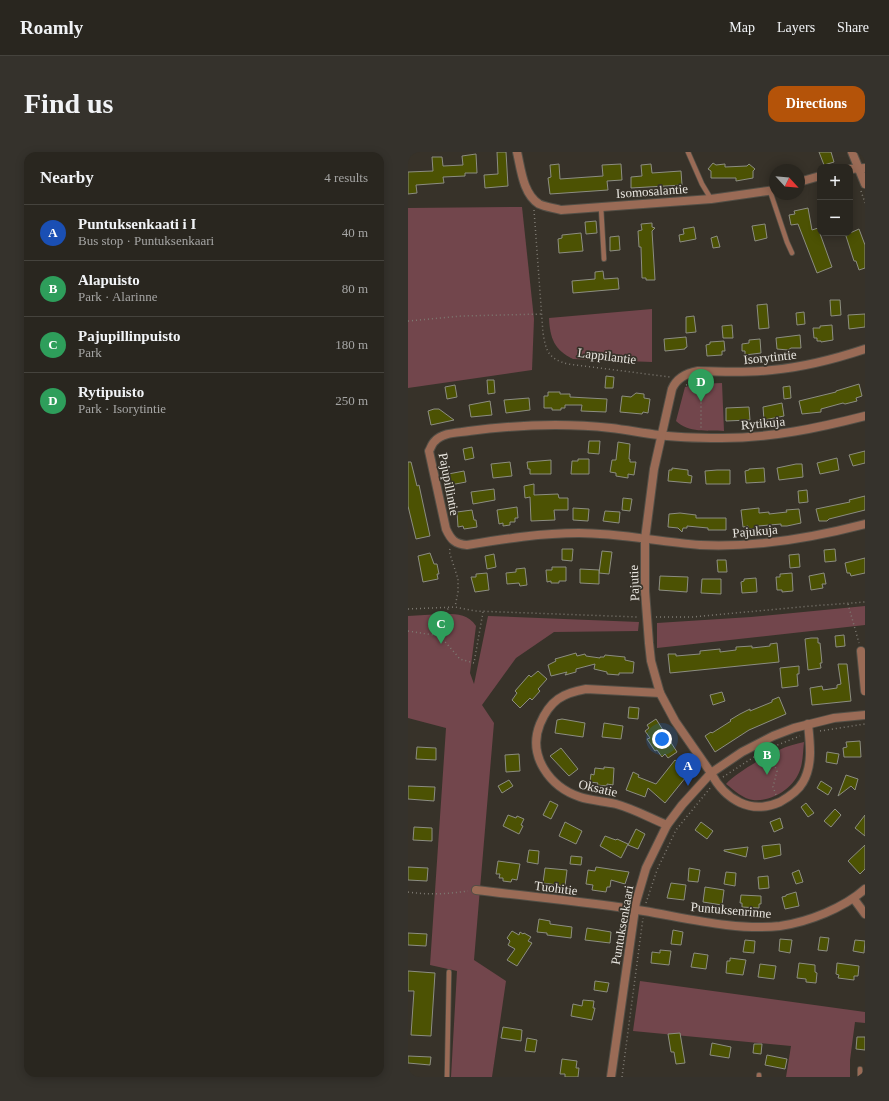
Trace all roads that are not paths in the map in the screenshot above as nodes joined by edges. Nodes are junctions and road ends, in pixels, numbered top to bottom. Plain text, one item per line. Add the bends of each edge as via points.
1 (517, 152) edge
2 (688, 152) edge
3 (852, 152) edge
4 (862, 168) edge
5 (817, 177) edge
6 (805, 180) edge
7 (865, 184) edge
8 (769, 190) edge
9 (711, 199) junction
10 (775, 200) edge
11 (600, 207) junction
12 (792, 253) dead end
13 (604, 259) dead end
14 (865, 349) edge
15 (678, 380) joint
16 (865, 416) edge
17 (661, 436) junction
18 (865, 524) edge
19 (645, 539) junction
20 (861, 651) road end
21 (865, 691) edge
22 (660, 693) junction
23 (865, 715) edge
24 (808, 729) junction
25 (711, 774) junction
26 (667, 825) junction
27 (865, 889) edge
28 (476, 890) road end
29 (854, 899) junction
30 (634, 910) junction
31 (865, 914) edge
32 (449, 972) dead end
33 (860, 1070) dead end
34 (447, 1077) edge
35 (611, 1077) edge
36 (860, 1077) edge

1 - 11 street, Isomosalantie via 526,187 540,205 561,210
2 - 9 lane
3 - 4 street
4 - 7 street
5 - 6 street
8 - 9 street, Isomosalantie
9 - 11 street, Isomosalantie
10 - 12 lane
11 - 13 lane
14 - 15 street, Isorytintie via 786,369 756,372 698,371 682,376
15 - 17 street, Pajutie via 672,389
16 - 17 street, Rytikuja via 771,436
17 - 19 street, Pajutie
17 - 19 street, Pajupillintie via 611,428 556,426 482,430 442,436 435,440 429,451 446,529 455,543 467,545 553,533 596,533
18 - 19 street, Pajukuja via 805,538 753,545 701,545
19 - 22 street, Pajutie via 645,591 651,661
20 - 21 street
22 - 25 street, Pajutie via 675,721
22 - 26 street, Oksatie via 586,689 560,697 545,713 536,745 542,768 560,787 582,798 631,809
23 - 24 street, Puntuksenkaari via 834,718
24 - 25 street, Puntuksenkaari via 794,728 773,736 742,752
24 - 25 street, Pajutie via 809,763 804,781 798,789 779,802 767,807 756,807 732,799
25 - 26 street, Puntuksenkaari
26 - 30 street, Puntuksenkaari via 646,868
27 - 29 street, Puntuksenrinne
28 - 30 street, Tuohitie
29 - 30 street, Puntuksenrinne via 817,916 779,926 737,926
29 - 31 street
30 - 35 street, Puntuksenkaari
32 - 34 lane
33 - 36 lane

